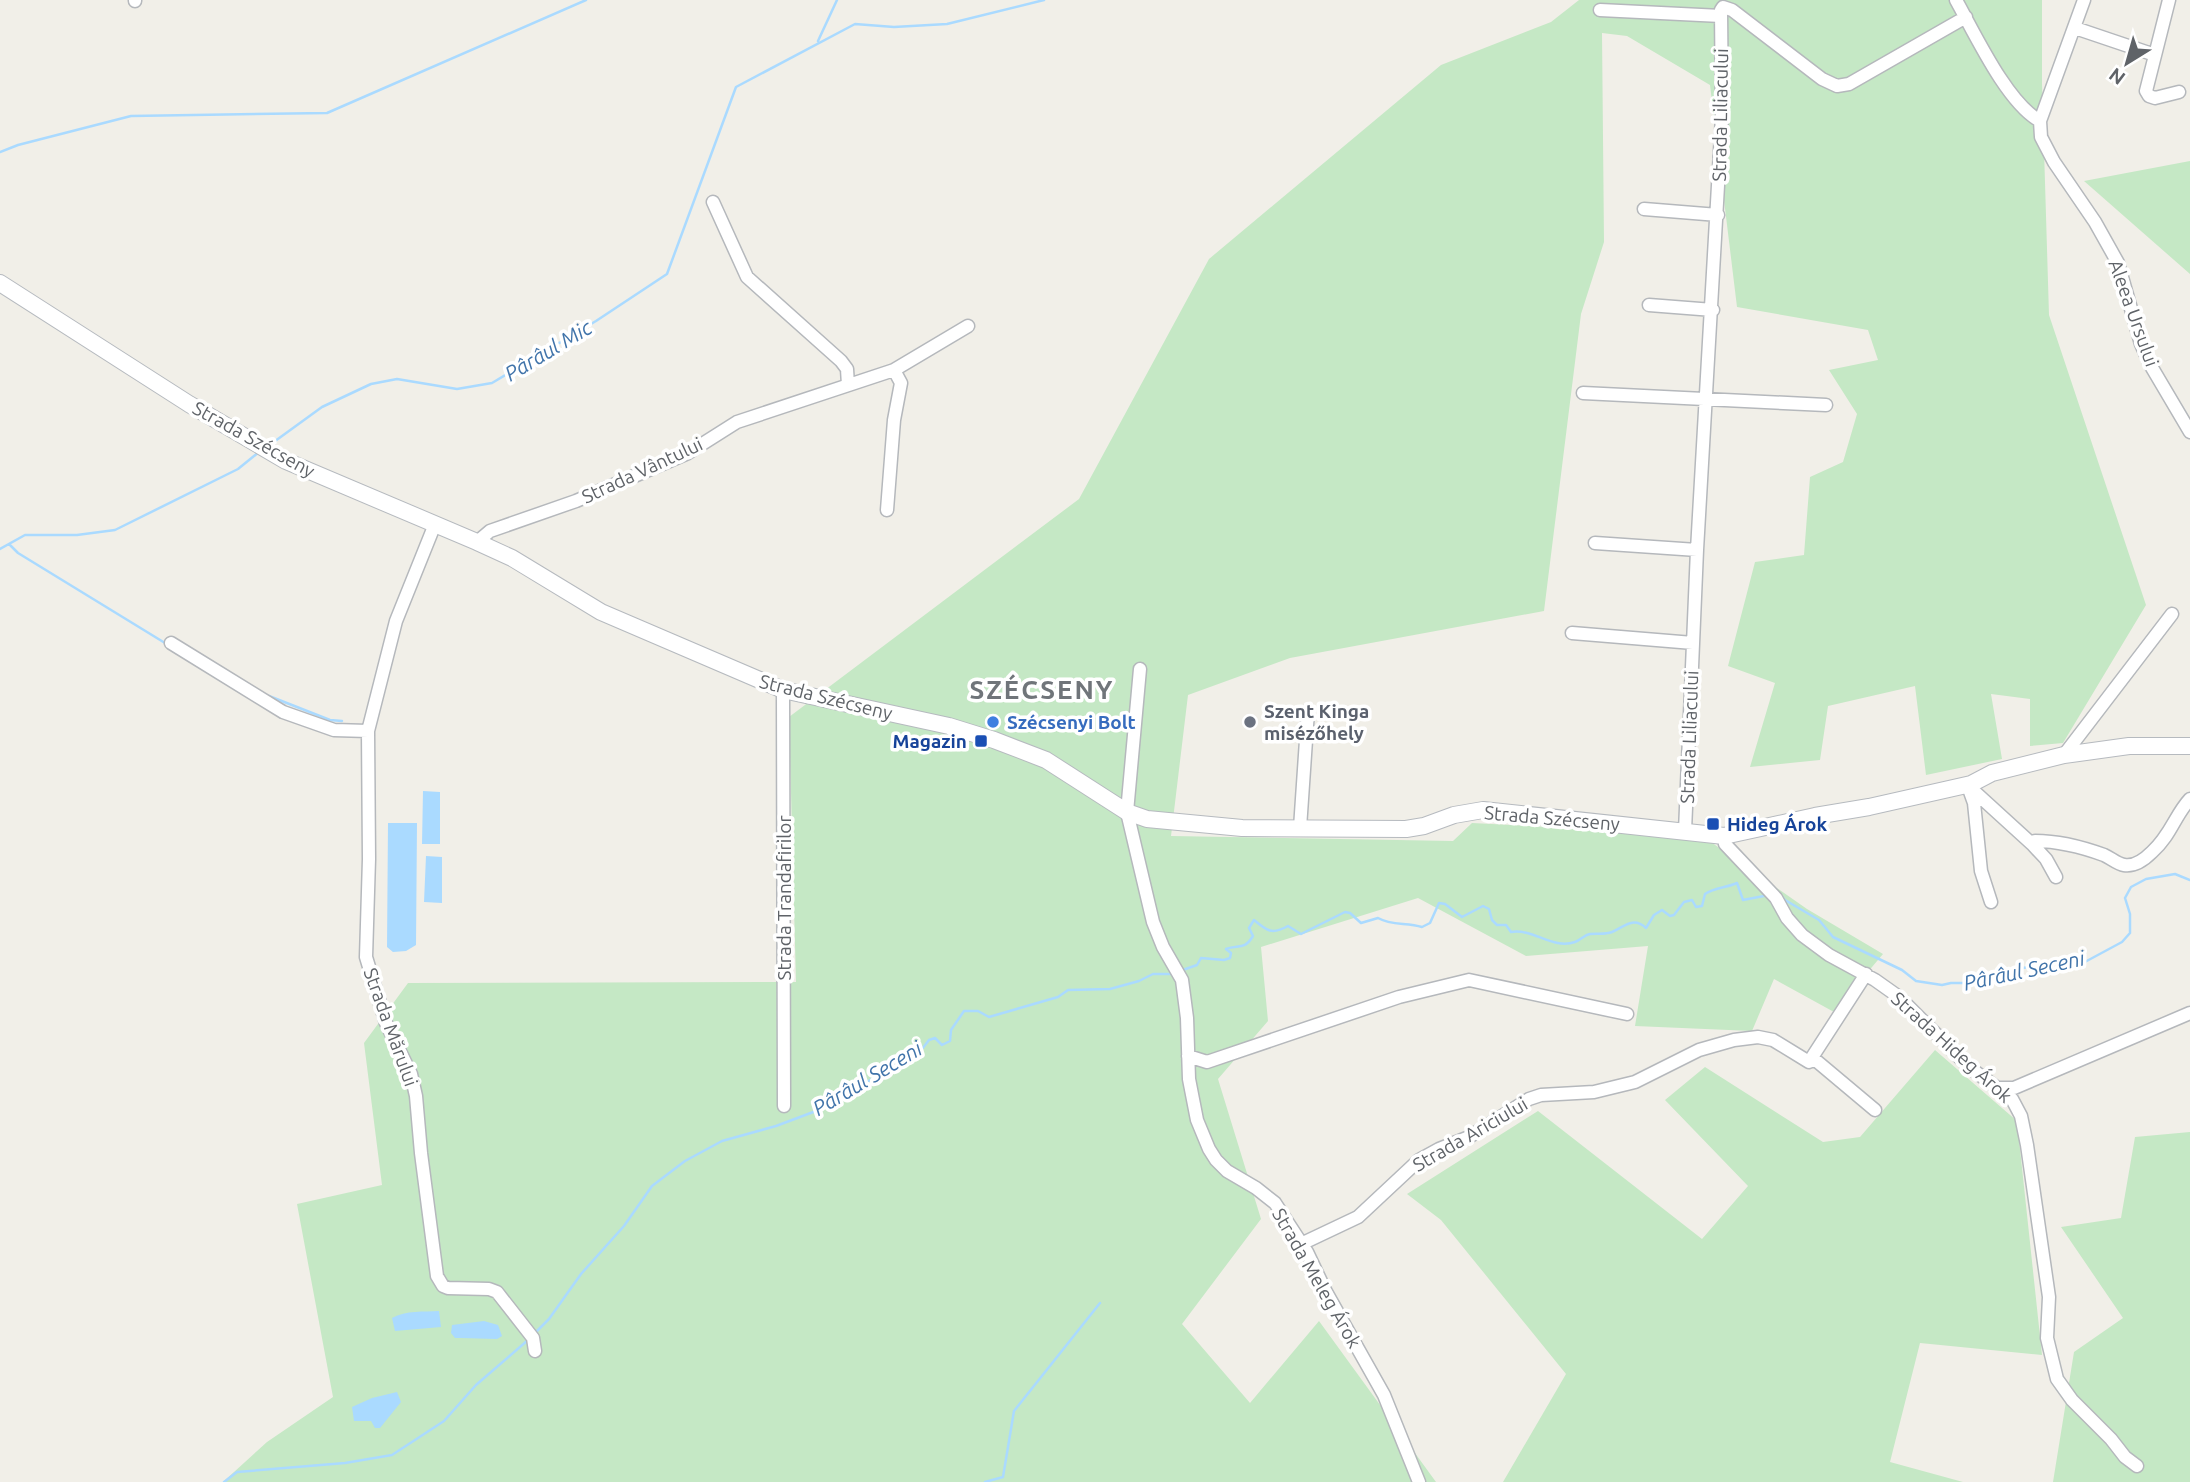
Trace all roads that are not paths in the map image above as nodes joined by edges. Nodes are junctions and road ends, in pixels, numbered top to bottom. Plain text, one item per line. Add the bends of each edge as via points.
1 (1956, 0) edge
2 (2084, 0) edge
3 (2169, 0) edge
4 (1600, 10) dead end
5 (1721, 16) junction
6 (1966, 17) junction
7 (2075, 29) junction
8 (2155, 55) junction
9 (2179, 92) dead end
10 (2040, 121) junction
11 (713, 202) dead end
12 (1644, 209) dead end
13 (1718, 215) junction
14 (0, 283) edge
15 (1649, 305) dead end
16 (1713, 310) junction
17 (968, 326) dead end
18 (894, 370) junction
19 (848, 386) junction
20 (1584, 393) dead end
21 (1707, 400) junction
22 (1826, 405) dead end
23 (2190, 432) edge
24 (887, 510) dead end
25 (435, 524) junction
26 (477, 542) junction
27 (1595, 543) dead end
28 (1698, 550) junction
29 (2172, 614) dead end
30 (1572, 633) dead end
31 (172, 643) dead end
32 (1693, 643) junction
33 (1140, 669) dead end
34 (783, 690) junction
35 (1307, 711) dead end
36 (368, 731) junction
37 (2190, 746) edge
38 (2064, 755) junction
39 (1970, 787) junction
40 (2190, 799) edge
41 (1127, 812) junction
42 (1300, 828) junction
43 (1685, 831) junction
44 (1724, 836) junction
45 (2032, 844) junction
46 (2056, 877) dead end
47 (1991, 902) dead end
48 (1866, 974) junction
49 (1627, 1014) dead end
50 (2187, 1017) edge
51 (1188, 1056) junction
52 (1813, 1058) junction
53 (1999, 1088) junction
54 (784, 1106) dead end
55 (1875, 1110) dead end
56 (1301, 1244) junction
57 (533, 1341) dead end
58 (2137, 1466) dead end
59 (1419, 1482) edge

1 - 6 street
2 - 7 street
3 - 8 street
4 - 5 street
5 - 6 street via 1723,7 1732,10 1837,86 1849,84
5 - 13 street, Strada Liliacului via 1723,116
6 - 10 street via 2012,94
7 - 8 street
7 - 10 street
8 - 9 street via 2147,94
10 - 23 street, Aleea Ursului via 2041,137 2054,162 2118,263 2141,344
11 - 19 street via 747,277 841,361
12 - 13 street
13 - 16 street, Strada Liliacului
14 - 25 street, Strada Szécseny via 286,461
15 - 16 street
16 - 21 street, Strada Liliacului
17 - 18 street, Strada Vântului
18 - 19 street, Strada Vântului
18 - 24 street via 901,383
19 - 26 street, Strada Vântului via 737,422 688,453 576,501 490,531
20 - 21 street
21 - 22 street
21 - 28 street, Strada Liliacului
25 - 26 street, Strada Szécseny
25 - 36 street, Strada Mărului via 396,621
26 - 34 street, Strada Szécseny via 601,612
27 - 28 street
28 - 32 street, Strada Liliacului
29 - 38 street
30 - 32 street, Strada Liliacului
31 - 36 street via 284,712 334,730
32 - 43 street, Strada Liliacului
33 - 41 street, Strada Meleg Árok
34 - 41 street, Strada Szécseny via 994,740 1046,760
34 - 54 street, Strada Trandafirilor
35 - 42 street
36 - 57 street, Strada Mărului via 366,957 386,1023 411,1074 416,1096 437,1276 448,1288 497,1292
37 - 38 street, Strada Szécseny via 2129,746
38 - 39 street, Strada Szécseny via 1992,773
39 - 44 street, Strada Szécseny
39 - 45 street
39 - 47 street via 1981,871
40 - 45 street via 2172,830 2136,864 2122,865 2066,844
41 - 42 street, Strada Szécseny via 1159,822
41 - 51 street, Strada Meleg Árok via 1153,922 1178,972 1185,1000
42 - 43 street, Strada Szécseny via 1406,829 1483,810
43 - 44 street, Strada Szécseny
44 - 48 street, Strada Hideg Árok via 1724,844 1771,893 1802,935
45 - 46 street
48 - 52 street
48 - 53 street, Strada Hideg Árok via 1899,997 1969,1067
49 - 51 street via 1469,980 1399,997 1207,1062
50 - 53 street via 2023,1085
51 - 56 street, Strada Meleg Árok via 1197,1121 1209,1149 1227,1171 1275,1203
52 - 55 street, Strada Ariciului
52 - 56 street, Strada Ariciului via 1809,1062 1773,1040 1734,1040 1699,1050 1635,1082 1529,1099 1469,1137 1419,1160 1358,1217
53 - 58 street, Strada Hideg Árok via 2021,1116 2027,1145 2049,1297 2047,1338 2057,1379
56 - 59 street, Strada Meleg Árok via 1384,1395

